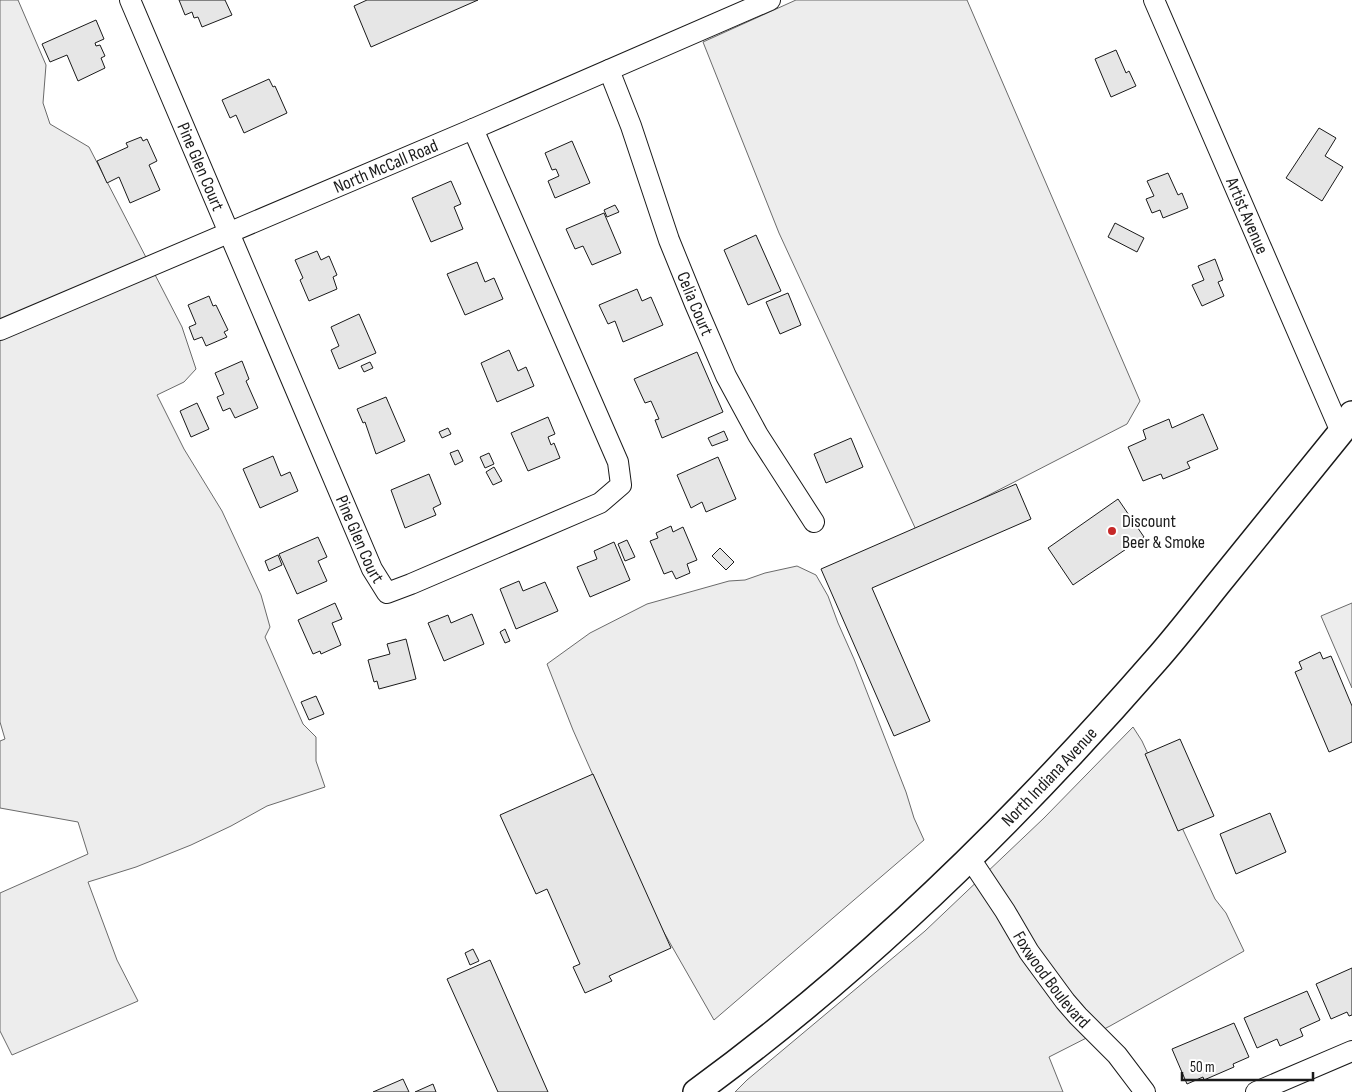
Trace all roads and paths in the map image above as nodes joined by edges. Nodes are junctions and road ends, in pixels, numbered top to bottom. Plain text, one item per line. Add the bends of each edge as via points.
1 (130, 0) edge
2 (770, 0) edge
3 (1154, 0) edge
4 (609, 70) junction
5 (473, 129) junction
6 (228, 232) junction
7 (0, 330) edge
8 (1347, 423) edge
9 (814, 522) dead end
10 (969, 858) junction
11 (1352, 1051) edge
12 (696, 1092) edge
13 (1145, 1092) edge
14 (1256, 1092) edge

1 - 6 street, Pine Glen Court
2 - 4 street, North McCall Road
3 - 8 street, Artist Avenue
4 - 5 street, North McCall Road
4 - 9 street, Celia Court via 669,240 726,376 758,435
5 - 6 street, North McCall Road
5 - 6 street, Pine Glen Court via 618,462 621,485 600,503 411,584 387,593 372,569
6 - 7 street, North McCall Road
8 - 10 main road, North Indiana Avenue via 1158,658 1064,762
10 - 12 main road, North Indiana Avenue via 898,926 821,992
10 - 13 street, Foxwood Boulevard via 1064,1001 1117,1054
11 - 14 street

